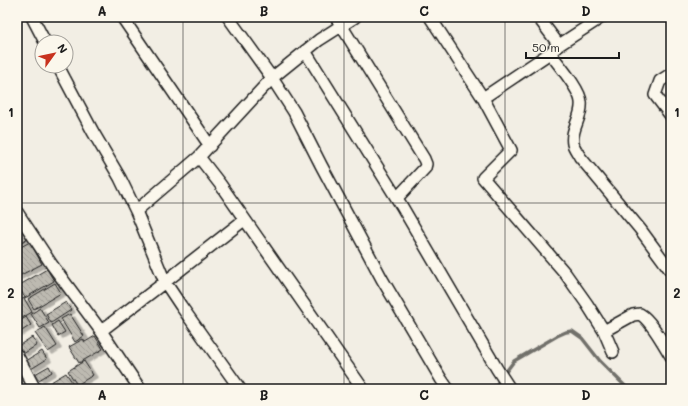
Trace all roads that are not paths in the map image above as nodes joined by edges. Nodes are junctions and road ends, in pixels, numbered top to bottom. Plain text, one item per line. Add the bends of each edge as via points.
1 (32, 17) edge
2 (122, 17) edge
3 (228, 17) edge
4 (355, 17) edge
5 (430, 17) edge
6 (538, 17) edge
7 (602, 17) edge
8 (339, 21) edge
9 (41, 34) edge
10 (559, 45) junction
11 (305, 51) junction
12 (550, 53) junction
13 (62, 74) edge
14 (671, 74) edge
15 (272, 78) junction
16 (483, 98) junction
17 (671, 116) edge
18 (210, 146) junction
19 (200, 157) junction
20 (397, 198) junction
21 (136, 211) junction
22 (17, 212) edge
23 (244, 220) junction
24 (671, 271) edge
25 (165, 282) junction
26 (101, 331) junction
27 (604, 331) junction
28 (613, 352) dead end
29 (17, 356) edge
30 (671, 356) edge
31 (508, 387) edge
32 (35, 389) edge
33 (140, 389) edge
34 (240, 389) edge
35 (363, 389) edge
36 (448, 389) edge

1 - 9 street
2 - 18 street
3 - 15 street
4 - 8 street
5 - 16 street
6 - 10 street
7 - 10 street
8 - 11 street
8 - 20 street via 426,164
10 - 12 street
11 - 15 street
11 - 20 street
12 - 16 street
12 - 24 street via 577,90 581,100 573,145
13 - 21 street
14 - 17 street via 660,80 655,94
15 - 18 street
15 - 36 street via 294,112 382,279
16 - 27 street via 511,150 483,178 565,273
18 - 19 street
19 - 21 street
19 - 23 street
20 - 31 street
21 - 25 street
22 - 26 street
23 - 25 street
23 - 35 street
25 - 26 street
25 - 34 street
26 - 33 street
27 - 28 street
27 - 30 street via 633,315 640,314 645,316
29 - 32 street

